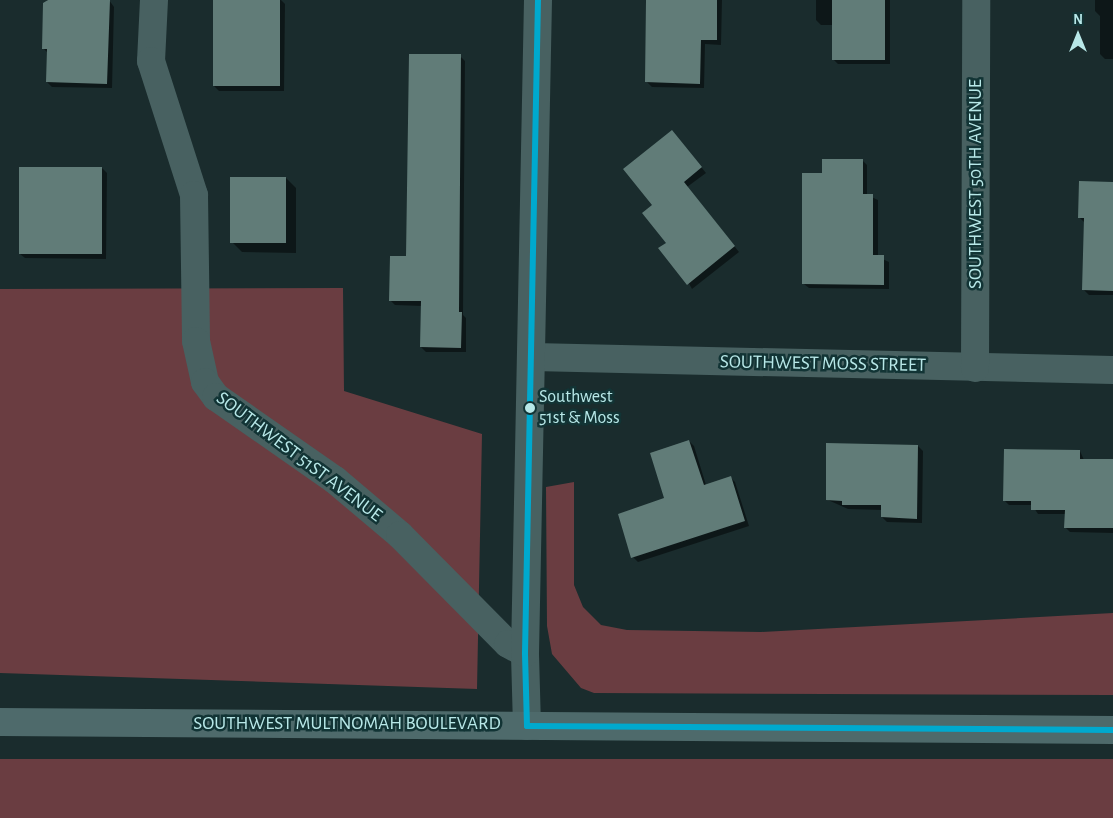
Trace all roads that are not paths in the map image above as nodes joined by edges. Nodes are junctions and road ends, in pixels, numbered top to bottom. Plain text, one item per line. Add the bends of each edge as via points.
1 (154, 0) edge
2 (538, 0) edge
3 (976, 0) edge
4 (533, 357) junction
5 (975, 368) junction
6 (1113, 370) edge
7 (525, 653) junction
8 (0, 722) edge
9 (527, 726) junction
10 (1113, 730) edge

1 - 7 street, SOUTHWEST 51ST AVENUE via 151,61 194,195 196,341 205,382 216,397 350,492 400,535 508,644
2 - 4 street
3 - 5 street, SOUTHWEST 50TH AVENUE
4 - 5 street, SOUTHWEST MOSS STREET
4 - 7 street
5 - 6 street, SOUTHWEST MOSS STREET
7 - 9 street
8 - 9 main road, SOUTHWEST MULTNOMAH BOULEVARD
9 - 10 main road, SOUTHWEST MULTNOMAH BOULEVARD

